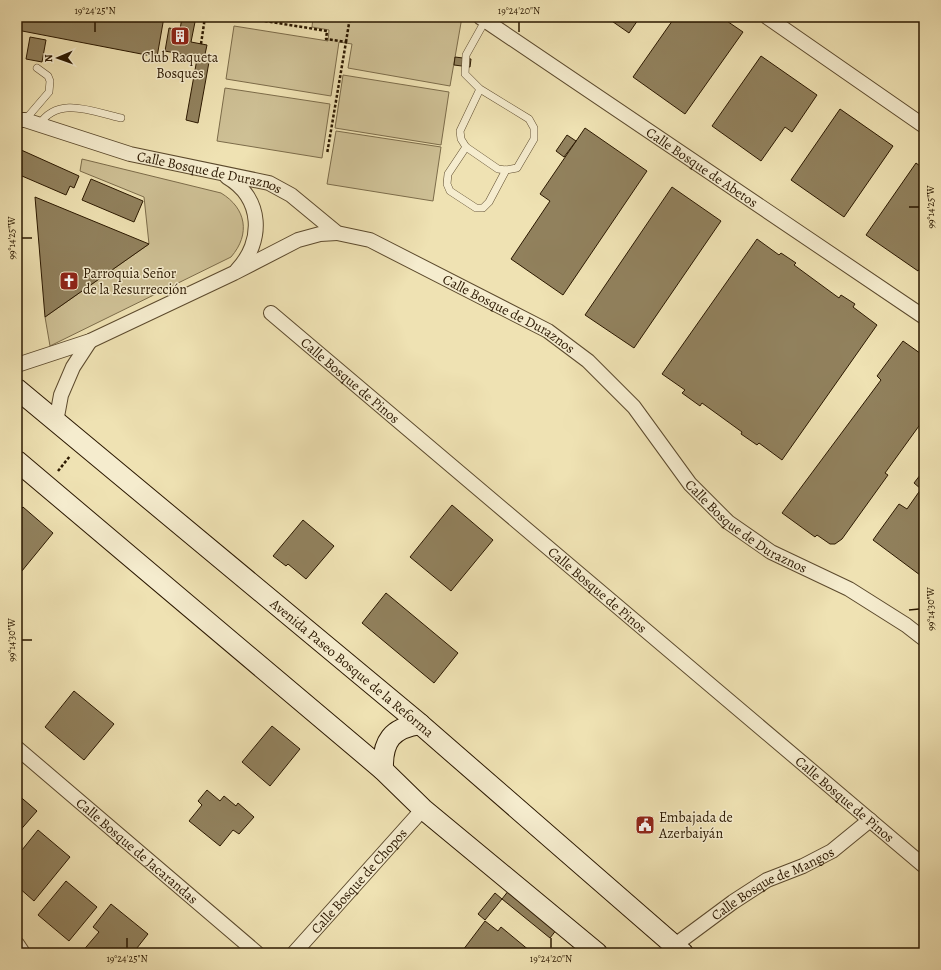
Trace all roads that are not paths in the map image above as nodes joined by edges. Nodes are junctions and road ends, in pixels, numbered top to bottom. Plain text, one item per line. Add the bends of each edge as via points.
1 (767, 17) edge
2 (482, 19) edge
3 (37, 68) dead end
4 (480, 90) junction
5 (121, 118) dead end
6 (21, 120) edge
7 (39, 125) junction
8 (924, 126) edge
9 (466, 146) junction
10 (506, 170) junction
11 (219, 174) junction
12 (337, 233) junction
13 (234, 273) junction
14 (271, 313) dead end
15 (924, 317) edge
16 (90, 341) junction
17 (17, 365) edge
18 (17, 389) edge
19 (56, 422) junction
20 (17, 461) edge
21 (924, 639) edge
22 (420, 724) junction
23 (17, 748) edge
24 (383, 770) junction
25 (423, 809) junction
26 (870, 820) junction
27 (924, 866) edge
28 (17, 944) edge
29 (679, 949) edge
30 (24, 953) edge
31 (257, 953) edge
32 (294, 953) edge
33 (596, 953) edge

1 - 8 street
2 - 4 lane via 466,55 464,66 465,74
2 - 15 street, Calle Bosque de Abetos
3 - 6 lane via 42,69 48,76 49,92
4 - 9 lane via 460,131 461,139
4 - 10 lane via 529,119 534,128 534,139 517,168
5 - 7 lane via 67,107 54,110
6 - 7 street, Calle Bosque de Duraznos
7 - 11 street, Calle Bosque de Duraznos via 130,154
9 - 10 lane via 498,169
9 - 10 lane via 448,174 447,184 450,191 476,208 483,208 489,202
11 - 12 street, Calle Bosque de Duraznos via 280,187
11 - 13 street via 234,181 244,192 252,204 256,218 253,246 247,259
12 - 13 street via 320,234 298,240
12 - 21 street, Calle Bosque de Duraznos via 370,240 548,331 588,361 634,407 690,484 728,522 771,552 849,589
13 - 16 street
14 - 26 street, Calle Bosque de Pinos
16 - 17 street
16 - 19 street via 73,367 61,395
18 - 19 main road, Avenida Paseo Bosque de la Reforma
19 - 22 main road, Avenida Paseo Bosque de la Reforma
20 - 24 main road
22 - 24 main road via 406,726 393,734 385,746
22 - 29 main road, Avenida Paseo Bosque de la Reforma
23 - 31 street, Calle Bosque de Jacarandas
24 - 25 main road
25 - 32 street, Calle Bosque de Chopos
25 - 33 main road
26 - 27 street, Calle Bosque de Pinos
26 - 29 street, Calle Bosque de Mangos via 832,851 767,880 733,902
28 - 30 street

